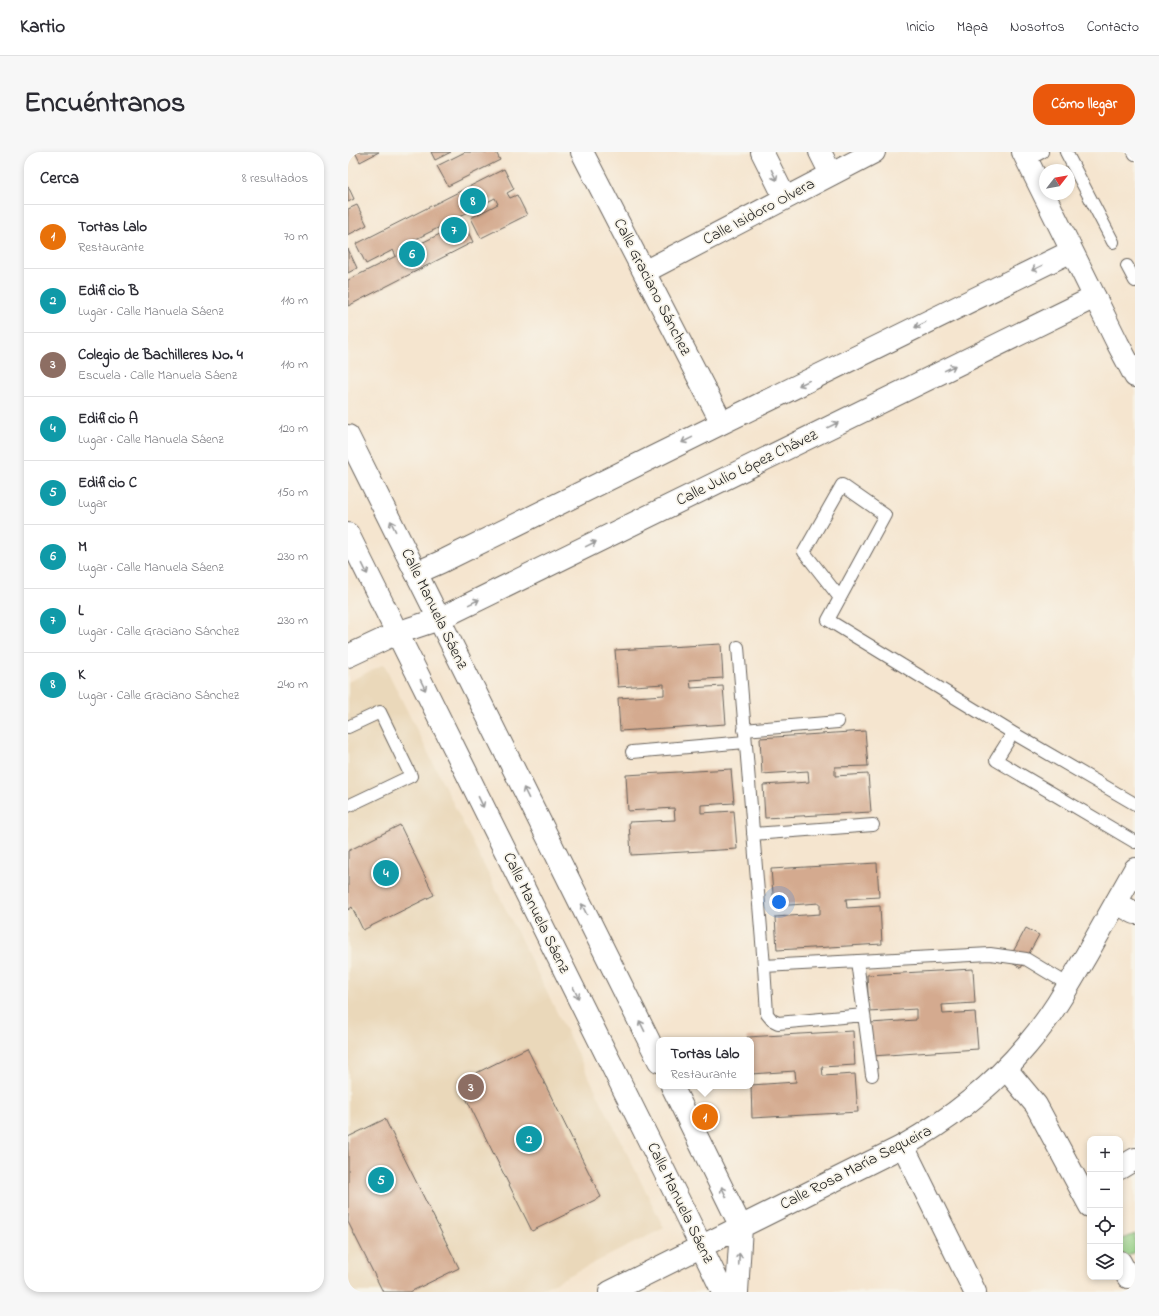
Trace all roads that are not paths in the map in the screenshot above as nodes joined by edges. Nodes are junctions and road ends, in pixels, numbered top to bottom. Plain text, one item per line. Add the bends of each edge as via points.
1 (582, 152) edge
2 (762, 152) edge
3 (820, 152) edge
4 (874, 152) edge
5 (1066, 152) edge
6 (1031, 155) edge
7 (831, 174) junction
8 (785, 198) junction
9 (1113, 242) dead end
10 (1072, 251) junction
11 (1127, 266) dead end
12 (644, 272) junction
13 (1135, 281) edge
14 (1095, 297) junction
15 (1135, 376) edge
16 (722, 423) junction
17 (348, 436) edge
18 (348, 534) edge
19 (416, 573) junction
20 (840, 598) junction
21 (439, 619) junction
22 (397, 633) junction
23 (738, 647) dead end
24 (348, 656) edge
25 (838, 722) dead end
26 (348, 727) edge
27 (1014, 733) junction
28 (745, 736) junction
29 (632, 752) dead end
30 (1135, 804) edge
31 (348, 806) edge
32 (873, 825) dead end
33 (753, 834) junction
34 (1135, 842) edge
35 (1135, 869) edge
36 (1116, 903) junction
37 (1135, 913) edge
38 (857, 961) junction
39 (764, 966) junction
40 (1069, 985) junction
41 (864, 1015) junction
42 (656, 1055) edge
43 (1006, 1069) junction
44 (872, 1075) dead end
45 (673, 1089) edge
46 (903, 1146) junction
47 (1135, 1159) edge
48 (1123, 1166) edge
49 (1087, 1194) edge
50 (741, 1227) junction
51 (702, 1246) junction
52 (1123, 1267) edge
53 (1135, 1275) edge
54 (610, 1292) edge
55 (723, 1292) edge
56 (737, 1292) edge
57 (975, 1292) edge

1 - 12 street, Calle Graciano Sánchez
2 -> 8 street
3 - 7 street
4 - 7 street, Calle Isidoro Olvera
5 - 9 lane
6 - 10 street
7 - 8 street, Calle Isidoro Olvera
8 - 12 street, Calle Isidoro Olvera
10 - 14 street
10 -> 16 street
11 - 13 lane
12 - 16 street, Calle Graciano Sánchez
14 - 15 street
21 -> 14 street, Calle Julio López Chávez
16 -> 19 street
19 -> 17 street, Calle Manuela Sáenz
18 -> 22 street, Calle Manuela Sáenz
19 - 21 street, Calle Manuela Sáenz
20 - 20 lane via 804,552 842,485 885,515
20 - 27 lane via 828,620
21 - 22 street, Calle Julio López Chávez
42 -> 21 street, Calle Manuela Sáenz
22 - 24 street, Calle Julio López Chávez
22 -> 51 street, Calle Manuela Sáenz
23 - 28 lane
25 - 28 lane
26 - 31 lane via 380,712 411,776
27 - 30 lane
27 - 34 lane via 996,760
28 - 29 lane
28 - 33 lane
32 - 33 lane
33 - 39 lane
35 - 36 street, Calle Rosa María Sequeira
36 - 37 street
36 - 40 street, Calle Rosa María Sequeira
38 - 39 lane
38 - 40 lane via 990,954 1026,959
38 - 41 lane
39 - 41 lane via 767,1014 778,1023
40 - 43 street, Calle Rosa María Sequeira via 1028,1045
41 - 44 lane
43 - 46 street, Calle Rosa María Sequeira via 958,1112
43 - 49 street via 1036,1105
50 -> 45 street, Calle Manuela Sáenz
46 - 50 street, Calle Rosa María Sequeira
46 - 57 street
47 - 48 street
50 - 51 street, Calle Rosa María Sequeira
56 -> 50 street, Calle Manuela Sáenz
51 - 54 street, Calle Rosa María Sequeira
51 - 55 street, Calle Manuela Sáenz
52 - 53 street via 1128,1276

